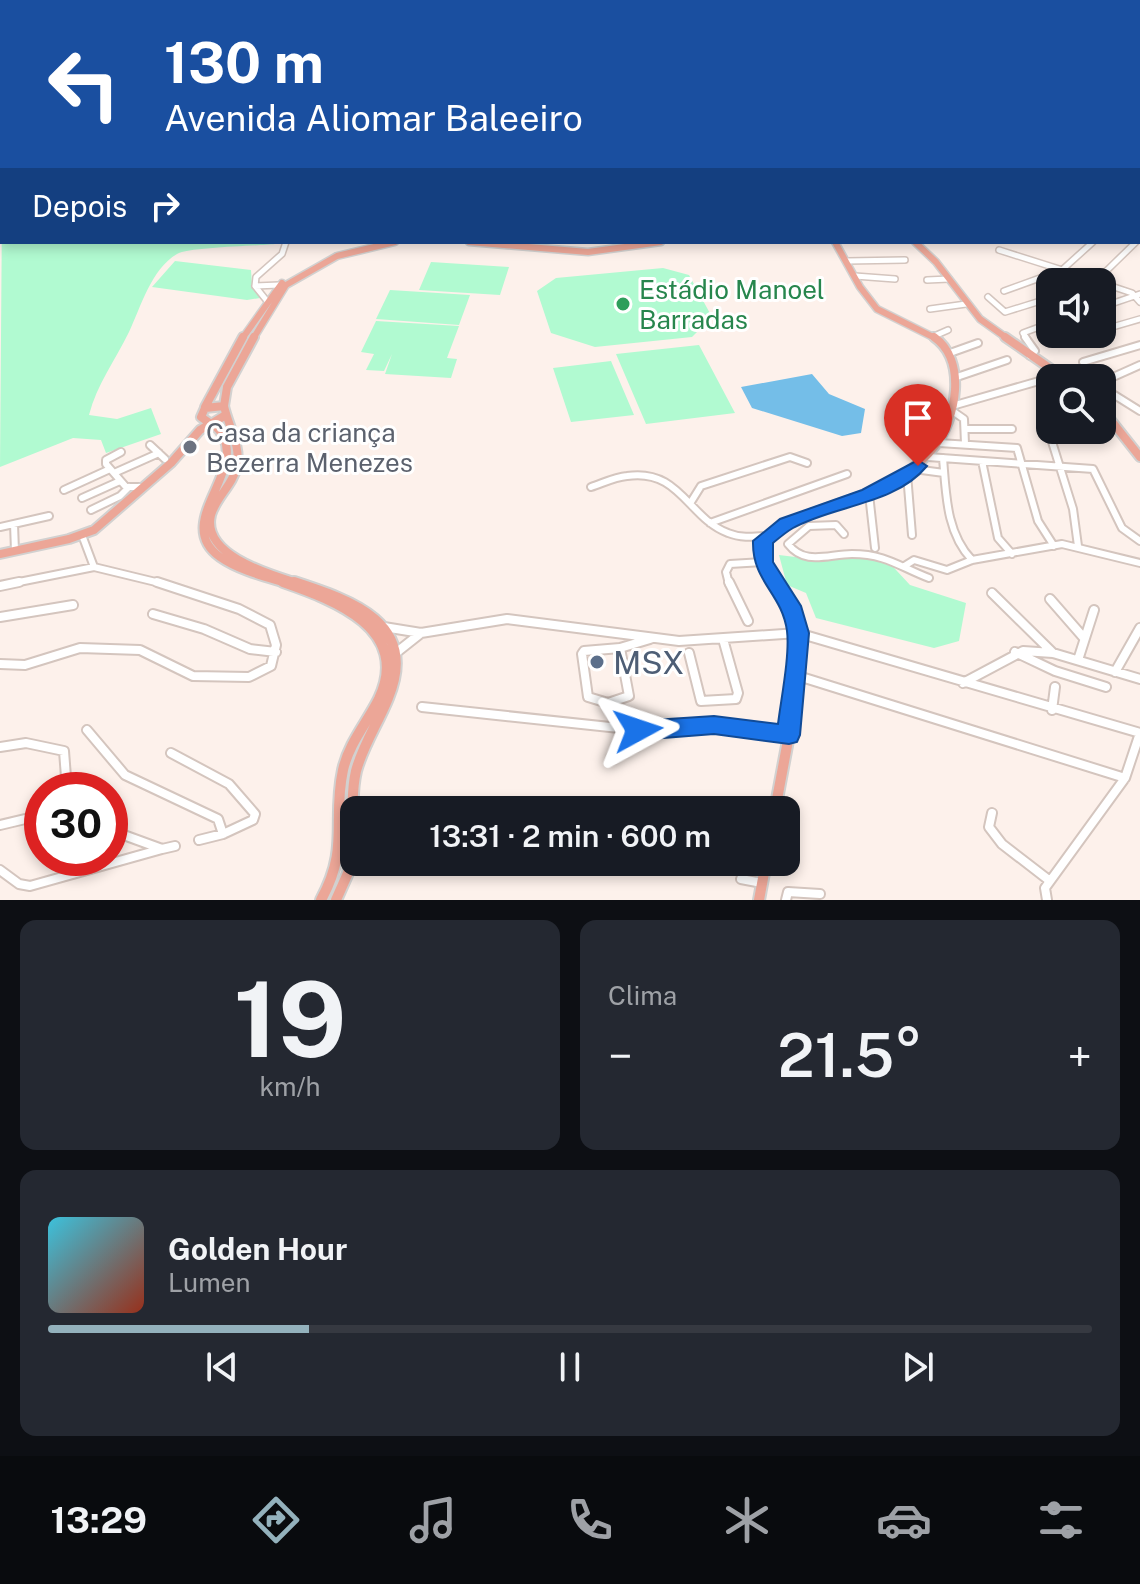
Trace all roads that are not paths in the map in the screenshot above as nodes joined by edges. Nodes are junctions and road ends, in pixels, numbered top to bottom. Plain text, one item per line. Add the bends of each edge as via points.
1 (286, 244) edge
2 (368, 244) edge
3 (387, 244) edge
4 (493, 244) edge
5 (516, 244) edge
6 (621, 244) edge
7 (646, 244) edge
8 (836, 244) edge
9 (917, 244) edge
10 (1091, 244) edge
11 (1134, 244) edge
12 (999, 250) dead end
13 (905, 260) dead end
14 (847, 261) junction
15 (1056, 268) edge
16 (1064, 268) edge
17 (1111, 268) edge
18 (855, 276) junction
19 (895, 279) dead end
20 (949, 279) junction
21 (1036, 279) edge
22 (927, 280) dead end
23 (1140, 284) edge
24 (279, 285) junction
25 (255, 286) junction
26 (1116, 288) edge
27 (1004, 291) dead end
28 (1136, 294) edge
29 (988, 297) dead end
30 (267, 301) junction
31 (1116, 302) edge
32 (1140, 302) edge
33 (1036, 303) edge
34 (966, 304) junction
35 (930, 309) dead end
36 (1140, 319) edge
37 (1116, 326) edge
38 (1036, 328) edge
39 (948, 330) dead end
40 (932, 337) junction
41 (978, 343) dead end
42 (1140, 345) edge
43 (950, 353) junction
44 (1030, 356) junction
45 (1007, 360) dead end
46 (1083, 362) dead end
47 (1042, 364) edge
48 (1140, 365) edge
49 (1116, 376) edge
50 (954, 378) junction
51 (1036, 384) edge
52 (1116, 396) edge
53 (205, 408) junction
54 (952, 408) junction
55 (224, 411) junction
56 (1140, 411) edge
57 (201, 417) junction
58 (211, 424) junction
59 (1116, 427) edge
60 (968, 429) junction
61 (1012, 429) dead end
62 (190, 442) junction
63 (939, 443) junction
64 (965, 444) junction
65 (1052, 444) edge
66 (150, 445) dead end
67 (121, 452) dead end
68 (928, 457) junction
69 (1140, 457) edge
70 (943, 458) junction
71 (982, 461) junction
72 (807, 463) dead end
73 (1022, 464) junction
74 (1059, 466) junction
75 (112, 471) junction
76 (910, 472) junction
77 (944, 473) junction
78 (847, 474) dead end
79 (120, 481) junction
80 (129, 487) junction
81 (144, 487) junction
82 (591, 487) dead end
83 (64, 490) dead end
84 (869, 494) junction
85 (82, 498) dead end
86 (691, 502) junction
87 (91, 510) dead end
88 (49, 516) dead end
89 (710, 523) junction
90 (14, 524) junction
91 (0, 527) edge
92 (844, 534) dead end
93 (82, 535) junction
94 (912, 535) dead end
95 (765, 536) junction
96 (1140, 541) edge
97 (1054, 546) junction
98 (1078, 546) junction
99 (875, 548) dead end
100 (15, 551) junction
101 (0, 554) edge
102 (1012, 554) junction
103 (972, 560) junction
104 (763, 562) junction
105 (1140, 563) edge
106 (906, 565) junction
107 (94, 567) junction
108 (929, 578) dead end
109 (0, 586) edge
110 (992, 593) dead end
111 (1050, 599) dead end
112 (73, 605) dead end
113 (1094, 610) dead end
114 (153, 614) dead end
115 (0, 617) edge
116 (748, 621) dead end
117 (384, 627) junction
118 (1140, 628) edge
119 (421, 633) junction
120 (798, 633) junction
121 (652, 638) junction
122 (1084, 638) junction
123 (723, 639) junction
124 (620, 648) junction
125 (276, 652) junction
126 (397, 652) junction
127 (1015, 652) junction
128 (689, 653) dead end
129 (1053, 653) junction
130 (1078, 660) junction
131 (0, 664) edge
132 (1115, 672) junction
133 (795, 675) junction
134 (1140, 679) edge
135 (963, 683) junction
136 (1055, 687) dead end
137 (1106, 687) dead end
138 (422, 707) dead end
139 (1052, 710) junction
140 (87, 730) dead end
141 (1140, 733) edge
142 (789, 735) junction
143 (0, 747) edge
144 (171, 753) dead end
145 (66, 772) edge
146 (1125, 778) junction
147 (355, 796) edge
148 (778, 796) edge
149 (992, 813) dead end
150 (24, 819) edge
151 (0, 825) edge
152 (223, 834) junction
153 (128, 837) edge
154 (199, 840) dead end
155 (175, 846) dead end
156 (162, 849) junction
157 (0, 870) edge
158 (347, 876) edge
159 (763, 876) edge
160 (741, 879) dead end
161 (1050, 881) junction
162 (762, 883) junction
163 (820, 894) dead end
164 (321, 900) edge
165 (336, 900) edge
166 (759, 900) edge
167 (786, 900) edge
168 (1047, 900) edge

1 - 25 street via 256,277
2 - 24 main road via 321,258
3 - 55 main road via 337,256 286,285 240,360 227,387
4 - 7 main road via 588,252
5 - 6 main road via 572,249
8 - 14 main road
9 - 20 main road
10 - 16 street
11 - 17 street
12 - 15 street
13 - 14 street
14 - 18 main road
18 - 19 street
18 - 40 main road via 879,310
20 - 22 street
20 - 34 main road
21 - 27 street
23 - 28 street
24 - 25 street
24 - 30 main road
25 - 30 street
26 - 28 street
28 - 31 street
28 - 32 street
29 - 33 street via 1009,312
30 - 53 main road
34 - 35 street
34 - 44 main road
36 - 37 street
38 - 44 street via 1023,333 1035,351
39 - 40 street
40 - 43 main road
41 - 43 street
42 - 46 street
43 - 50 main road
44 - 47 main road
45 - 50 street
48 - 49 street
50 - 54 main road
51 - 54 street
52 - 56 street
53 - 55 main road
53 - 57 main road
54 - 60 street
54 - 63 main road
55 - 58 main road
55 - 117 main road via 237,464 209,518 218,545 246,562 351,603
57 - 58 main road
57 - 62 main road
58 - 62 main road
58 - 164 main road via 224,435 229,462 204,512 203,532 212,549 233,564 351,610 376,631 387,655 382,692 344,767 339,854
59 - 69 main road
60 - 61 street
60 - 64 street
62 - 81 main road
63 - 64 street
63 - 68 main road
64 - 73 street via 1018,449
65 - 74 street
66 - 75 street via 162,456
67 - 75 street via 106,460
68 - 70 street
68 - 76 main road
70 - 71 street
70 - 77 street
71 - 73 street
71 - 102 street via 998,538
72 - 86 street via 790,457 701,486
73 - 74 street
73 - 97 street via 1038,521
74 - 96 street via 1093,469 1126,534
74 - 98 street
75 - 79 street
75 - 83 street
76 - 77 street
76 - 84 main road
76 - 94 street
77 - 103 street via 954,529
78 - 89 street
79 - 80 street
79 - 85 street
80 - 81 street
80 - 87 street
81 - 93 main road
82 - 86 street via 647,476 671,484
84 - 95 main road
84 - 99 street
86 - 89 street
88 - 90 street
89 - 95 street via 729,536
90 - 91 street
90 - 100 street
92 - 106 street via 836,525 809,526 788,544 798,555 818,559 851,553
93 - 100 main road
93 - 107 street
95 - 104 main road
97 - 98 street
97 - 102 street
98 - 105 street
100 - 101 main road
102 - 103 street
103 - 106 street via 947,570 912,560
104 - 116 street via 730,564 726,572
104 - 120 main road via 791,606
106 - 108 street
107 - 109 street
107 - 125 street via 187,591 265,621 275,635
110 - 129 street
111 - 122 street
112 - 115 street
113 - 122 street
114 - 125 street via 250,649
117 - 119 street
117 - 126 main road
118 - 132 street
119 - 121 street via 507,619
119 - 126 street
120 - 123 street
120 - 133 main road
120 - 135 street
121 - 123 street
121 - 124 street
122 - 130 street
123 - 128 street via 736,699 701,701
124 - 124 street via 583,652 588,697 606,703 629,696
125 - 131 street via 266,671 235,678 185,675 140,650 80,648 25,665
126 - 147 main road via 394,682 356,771
127 - 129 street
127 - 135 street
127 - 137 street
129 - 130 street
130 - 132 street
132 - 134 street
133 - 142 main road
133 - 146 street
135 - 139 street
136 - 139 street
138 - 142 street via 638,730 714,725
139 - 141 street
140 - 152 street via 125,775 211,814
141 - 146 street
142 - 148 main road
143 - 145 street via 26,743 64,751
144 - 152 street via 216,773 248,803 253,820
146 - 161 street
149 - 161 street via 989,827 997,838
150 - 151 street
152 - 154 street
153 - 156 street
155 - 156 street
156 - 157 street via 36,884 19,884
158 - 165 main road
159 - 162 main road
160 - 162 street
161 - 168 street
162 - 166 main road
163 - 167 street via 793,890

